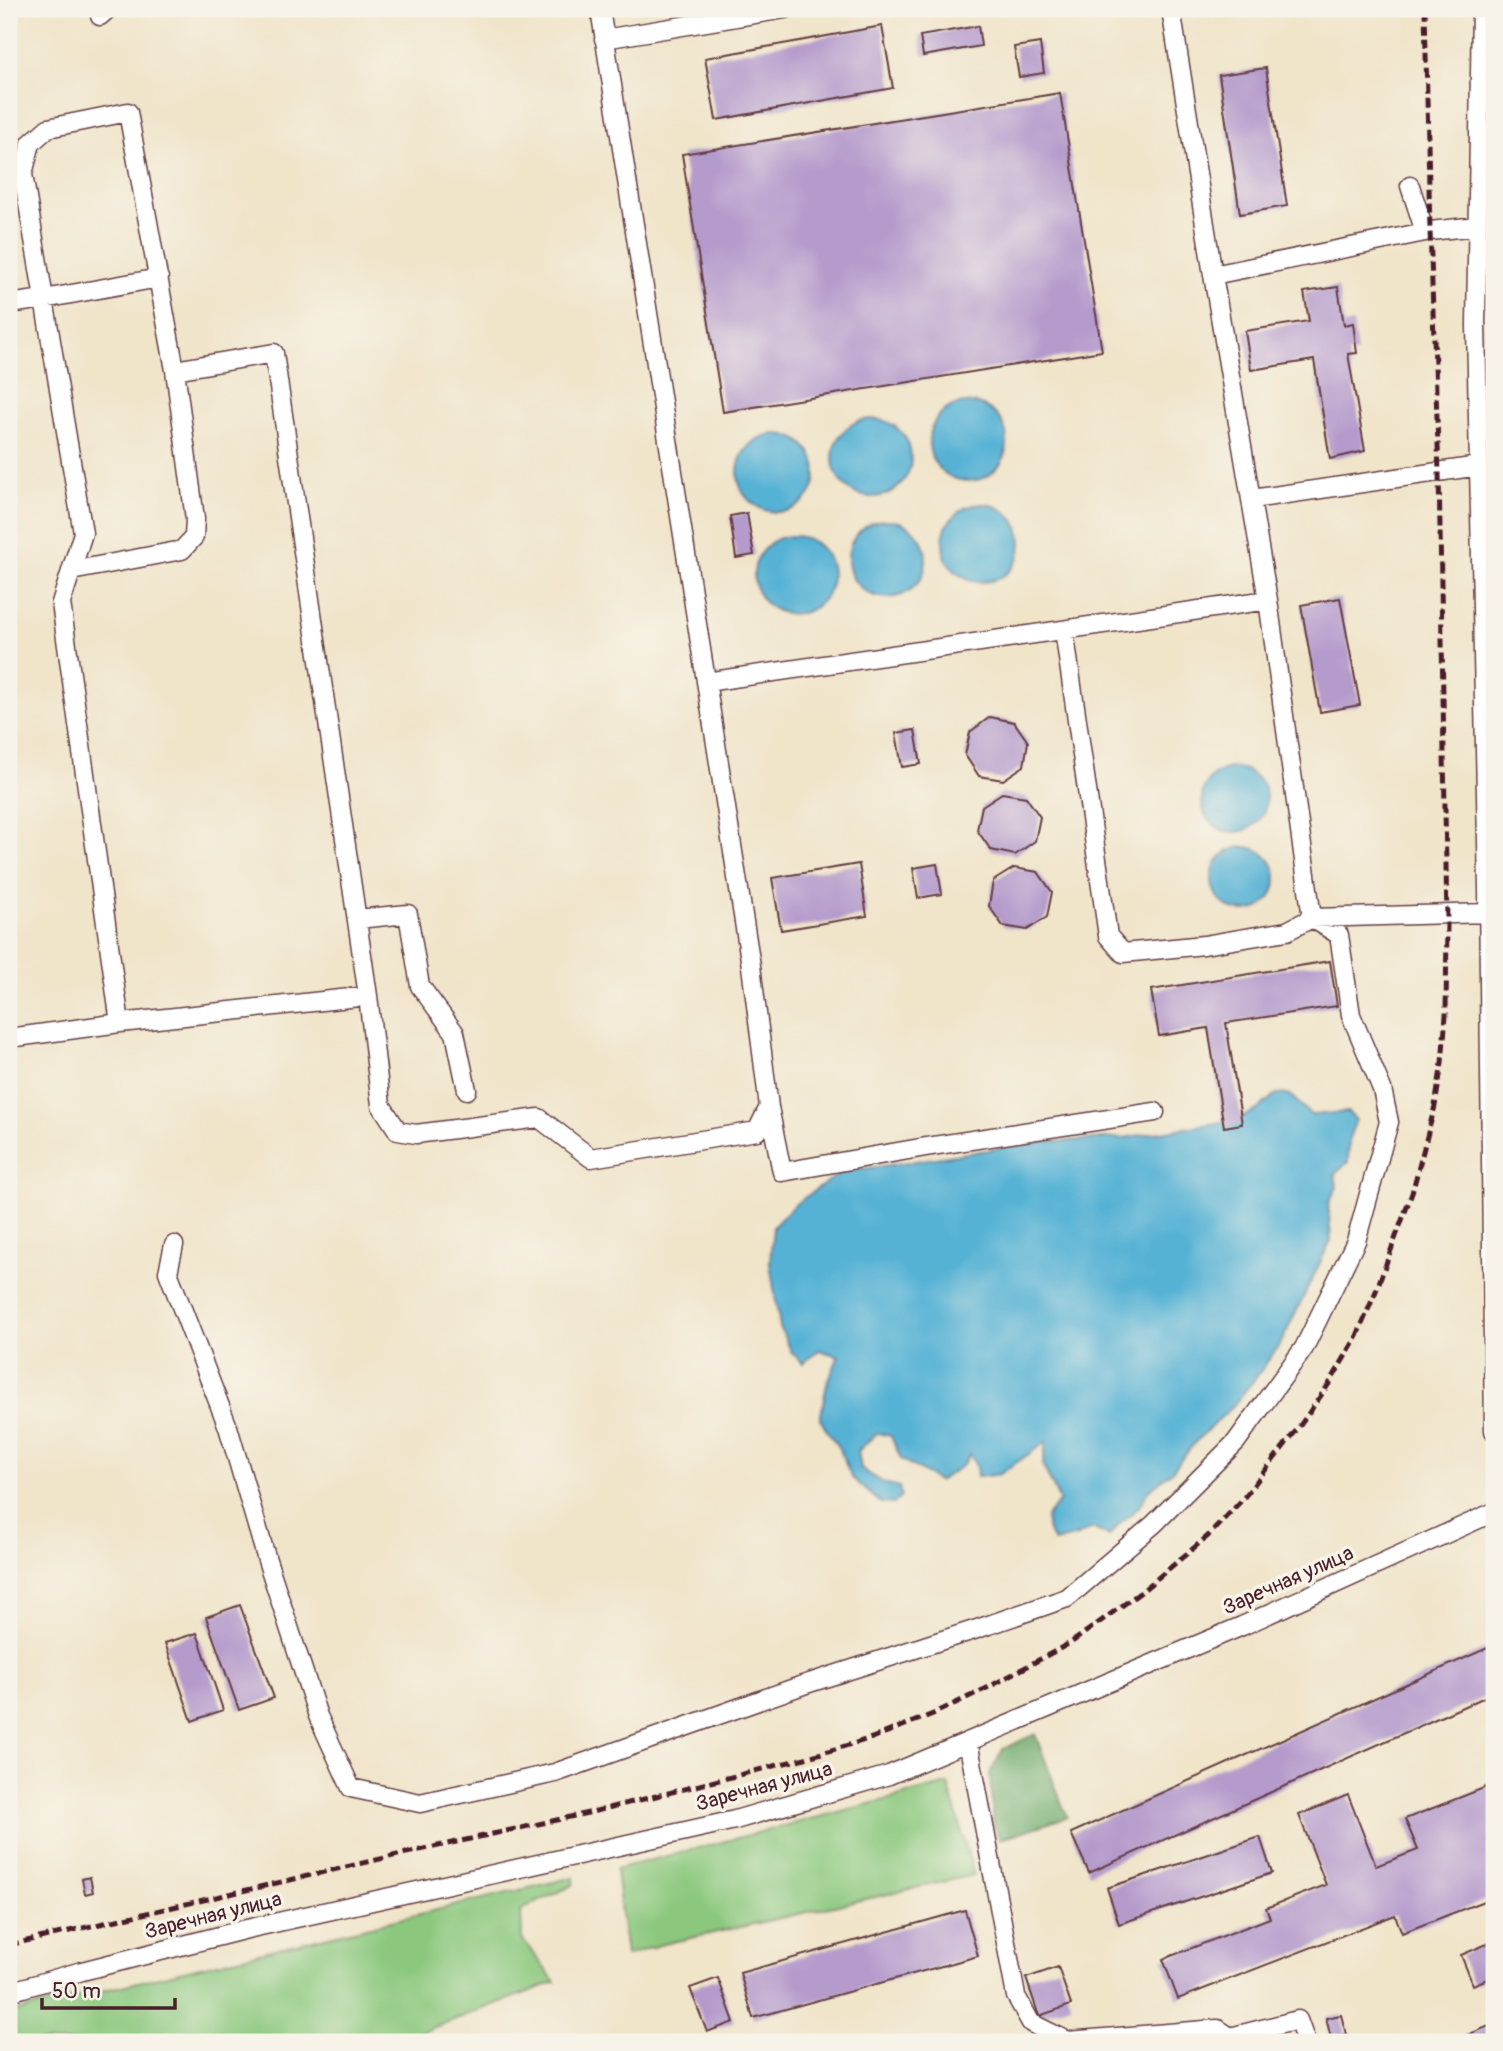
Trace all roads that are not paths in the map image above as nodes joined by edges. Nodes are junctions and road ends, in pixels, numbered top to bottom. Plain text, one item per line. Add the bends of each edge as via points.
1 (600, 9) edge
2 (785, 9) edge
3 (1171, 9) edge
4 (1481, 9) edge
5 (604, 39) junction
6 (1486, 155) edge
7 (1410, 186) dead end
8 (1478, 226) junction
9 (1425, 232) junction
10 (1213, 275) junction
11 (159, 278) junction
12 (44, 299) junction
13 (9, 304) edge
14 (176, 370) junction
15 (1486, 417) edge
16 (1479, 466) junction
17 (1252, 499) junction
18 (71, 571) junction
19 (1268, 600) junction
20 (1064, 630) junction
21 (706, 682) junction
22 (1312, 918) junction
23 (357, 919) junction
24 (1490, 921) edge
25 (368, 996) junction
26 (120, 1023) junction
27 (9, 1038) edge
28 (467, 1090) dead end
29 (769, 1107) junction
30 (1155, 1112) dead end
31 (174, 1245) dead end
32 (1494, 1431) edge
33 (1494, 1512) edge
34 (968, 1741) junction
35 (9, 1993) edge
36 (1269, 2035) edge
37 (1231, 2040) edge
38 (1306, 2042) edge

1 - 5 street
2 - 5 street
3 - 10 street
4 - 6 street
5 - 21 street
6 - 8 street
7 - 9 street
8 - 9 street
8 - 15 street via 1476,325
9 - 10 street
10 - 17 street
11 - 12 street
11 - 12 street via 128,112 48,128 31,144 23,174
11 - 14 street
12 - 13 street
12 - 18 street via 83,533
14 - 18 street via 194,537 182,550
14 - 23 street via 274,353
15 - 16 street
16 - 17 street
16 - 24 street
17 - 19 street
18 - 26 street via 61,603
19 - 20 street
19 - 22 street
20 - 21 street
20 - 22 street via 1108,936 1123,954 1287,930
21 - 29 street
22 - 24 street
22 - 31 street via 1339,935 1350,1015 1382,1089 1389,1122 1356,1241 1304,1348 1236,1442 1154,1524 1067,1598 555,1773 420,1803 351,1788 318,1716 228,1427 168,1272
23 - 25 street
23 - 28 street via 408,914 420,986 455,1033
24 - 32 street
25 - 26 street
25 - 29 street via 381,1105 398,1131 416,1134 539,1118 591,1158 757,1131
26 - 27 street
29 - 30 street via 782,1172
33 - 34 street, Заречная улица via 1242,1626
34 - 35 street, Заречная улица via 890,1775 735,1820 247,1929
34 - 37 street via 1016,1996 1031,2023 1066,2041 1218,2029
36 - 37 street
36 - 38 street via 1298,2020

